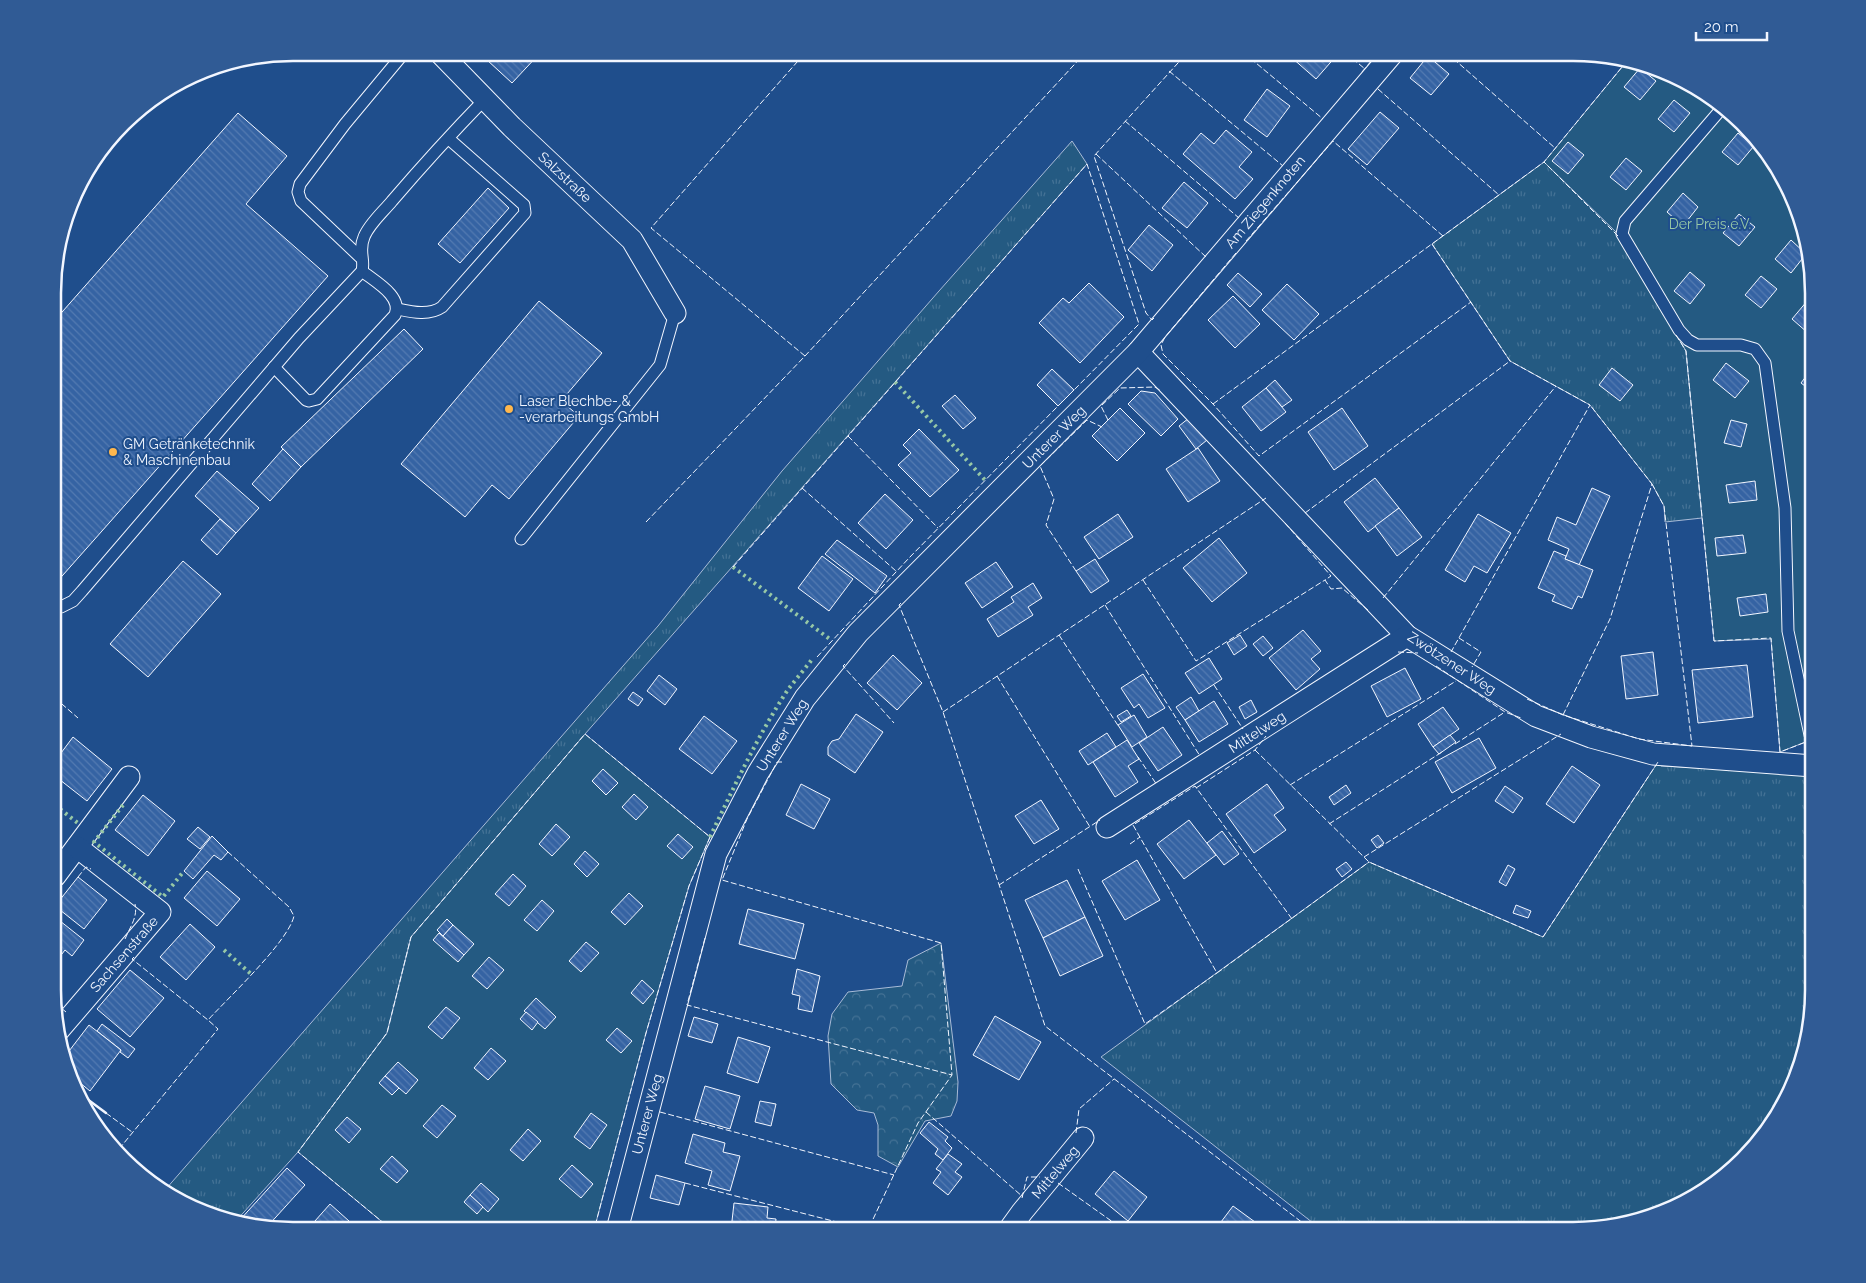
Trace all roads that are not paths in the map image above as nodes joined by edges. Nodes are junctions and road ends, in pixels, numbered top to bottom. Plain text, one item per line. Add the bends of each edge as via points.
1 (397, 61) edge
2 (449, 61) edge
3 (1386, 61) edge
4 (485, 98) junction
5 (1718, 113) edge
6 (448, 138) junction
7 (360, 257) junction
8 (362, 270) junction
9 (398, 309) junction
10 (675, 312) joint
11 (1138, 352) junction
12 (274, 367) junction
13 (521, 539) dead end
14 (61, 607) edge
15 (1407, 636) junction
16 (1805, 711) edge
17 (1805, 766) edge
18 (129, 778) dead end
19 (1107, 828) dead end
20 (77, 847) junction
21 (61, 867) edge
22 (64, 1024) edge
23 (1083, 1138) dead end
24 (619, 1222) edge
25 (1015, 1222) edge

1 - 7 lane via 345,124 300,184 298,192 301,201
2 - 4 street, Salzstraße
3 - 11 street, Am Ziegenknoten
4 - 6 lane
4 - 10 street, Salzstraße via 632,240
5 - 16 lane via 1625,221 1622,234 1688,340 1697,345 1741,345 1755,349 1765,363 1785,508 1788,631
6 - 7 lane via 366,233
6 - 9 lane via 524,205 525,213 442,307 433,312
7 - 8 lane
8 - 9 lane via 392,296
8 - 12 lane
9 - 12 lane via 316,399 306,400
10 - 13 lane via 660,365
11 - 15 street, Zwötzener Weg
11 - 24 street, Unterer Weg via 858,633 805,698 758,773 716,854
12 - 14 lane via 82,591
15 - 17 street, Zwötzener Weg via 1536,716 1592,737 1653,754
15 - 19 street, Mittelweg
18 - 20 street
20 - 21 street
20 - 22 street, Sachsenstraße via 160,912
23 - 25 street, Mittelweg

